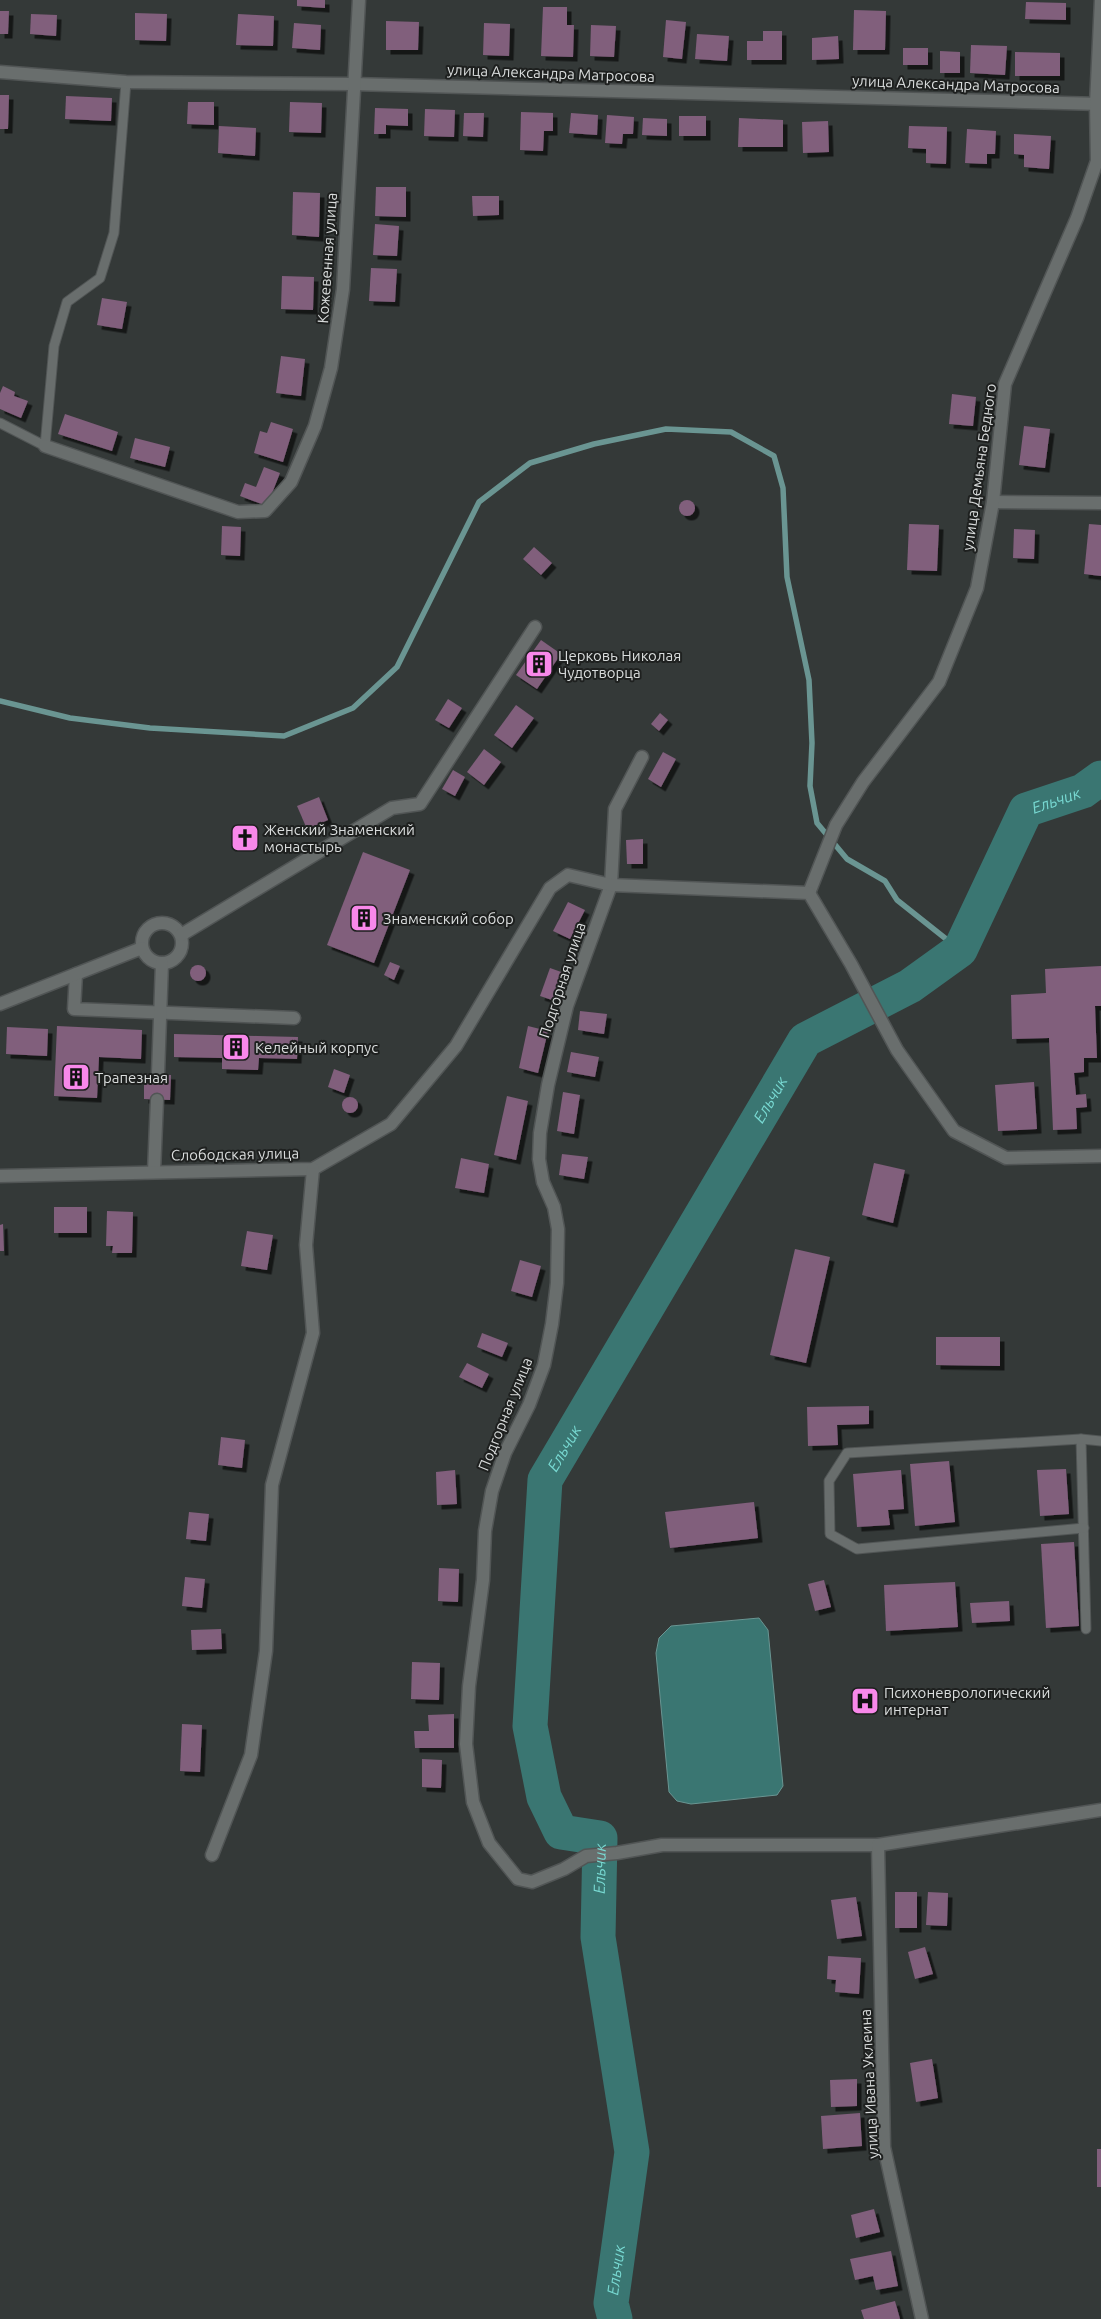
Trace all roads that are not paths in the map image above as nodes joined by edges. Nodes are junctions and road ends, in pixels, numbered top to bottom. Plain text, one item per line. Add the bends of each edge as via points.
1 (359, 0) edge
2 (1101, 0) edge
3 (0, 72) edge
4 (126, 82) junction
5 (353, 84) junction
6 (1099, 104) edge
7 (0, 423) edge
8 (45, 446) junction
9 (993, 502) junction
10 (1101, 502) edge
11 (535, 627) dead end
12 (642, 757) dead end
13 (611, 885) junction
14 (809, 893) junction
15 (181, 935) junction
16 (142, 948) junction
17 (162, 963) junction
18 (76, 974) junction
19 (0, 1004) edge
20 (160, 1013) junction
21 (294, 1018) dead end
22 (158, 1074) dead end
23 (157, 1100) dead end
24 (1101, 1156) edge
25 (313, 1169) junction
26 (154, 1172) junction
27 (0, 1176) edge
28 (1081, 1439) junction
29 (1101, 1441) edge
30 (1084, 1528) junction
31 (1086, 1629) dead end
32 (1101, 1810) edge
33 (878, 1844) junction
34 (212, 1855) dead end
35 (922, 2319) edge

1 - 5 street, Кожевенная улица
2 - 6 street, улица Демьяна Бедного
3 - 4 street, улица Александра Матросова
4 - 5 street, улица Александра Матросова
4 - 8 lane via 114,233 100,278 68,302 54,346
5 - 6 street, улица Александра Матросова
5 - 8 street, Кожевенная улица via 341,314 315,426 291,482 265,512 238,512
6 - 9 street, улица Демьяна Бедного via 1097,161 1077,218 1005,384
7 - 8 lane
9 - 10 street
9 - 14 street, улица Демьяна Бедного via 977,588 939,682 863,782 836,825
11 - 15 street via 420,804 392,808
12 - 13 street, Подгорная улица via 615,809
13 - 14 street
13 - 25 street, Слободская улица via 568,875 550,888 456,1046 391,1124
13 - 33 street, Подгорная улица via 567,1006 540,1133 539,1159 543,1182 554,1207 558,1229 557,1283 544,1365 505,1453 492,1491 485,1531 466,1744 472,1802 489,1843 518,1879 532,1882 586,1856 662,1845
14 - 24 street via 897,1050 954,1131 1006,1158
15 - 16 street via 171,925 157,923 146,931
15 - 17 street via 179,954
16 - 17 street via 150,960
16 - 18 street
17 - 20 street
18 - 19 street
18 - 20 street via 74,1009
20 - 21 street
20 - 22 street
23 - 26 street
25 - 26 street, Слободская улица
25 - 34 street via 306,1245 313,1333 272,1485 266,1651 261,1688 251,1755
26 - 27 street, Слободская улица
28 - 29 lane
28 - 30 lane
28 - 30 lane via 847,1453 829,1481 830,1534 858,1549
30 - 31 lane
32 - 33 street, Подгорная улица
33 - 35 street, улица Ивана Уклеина via 884,2147

